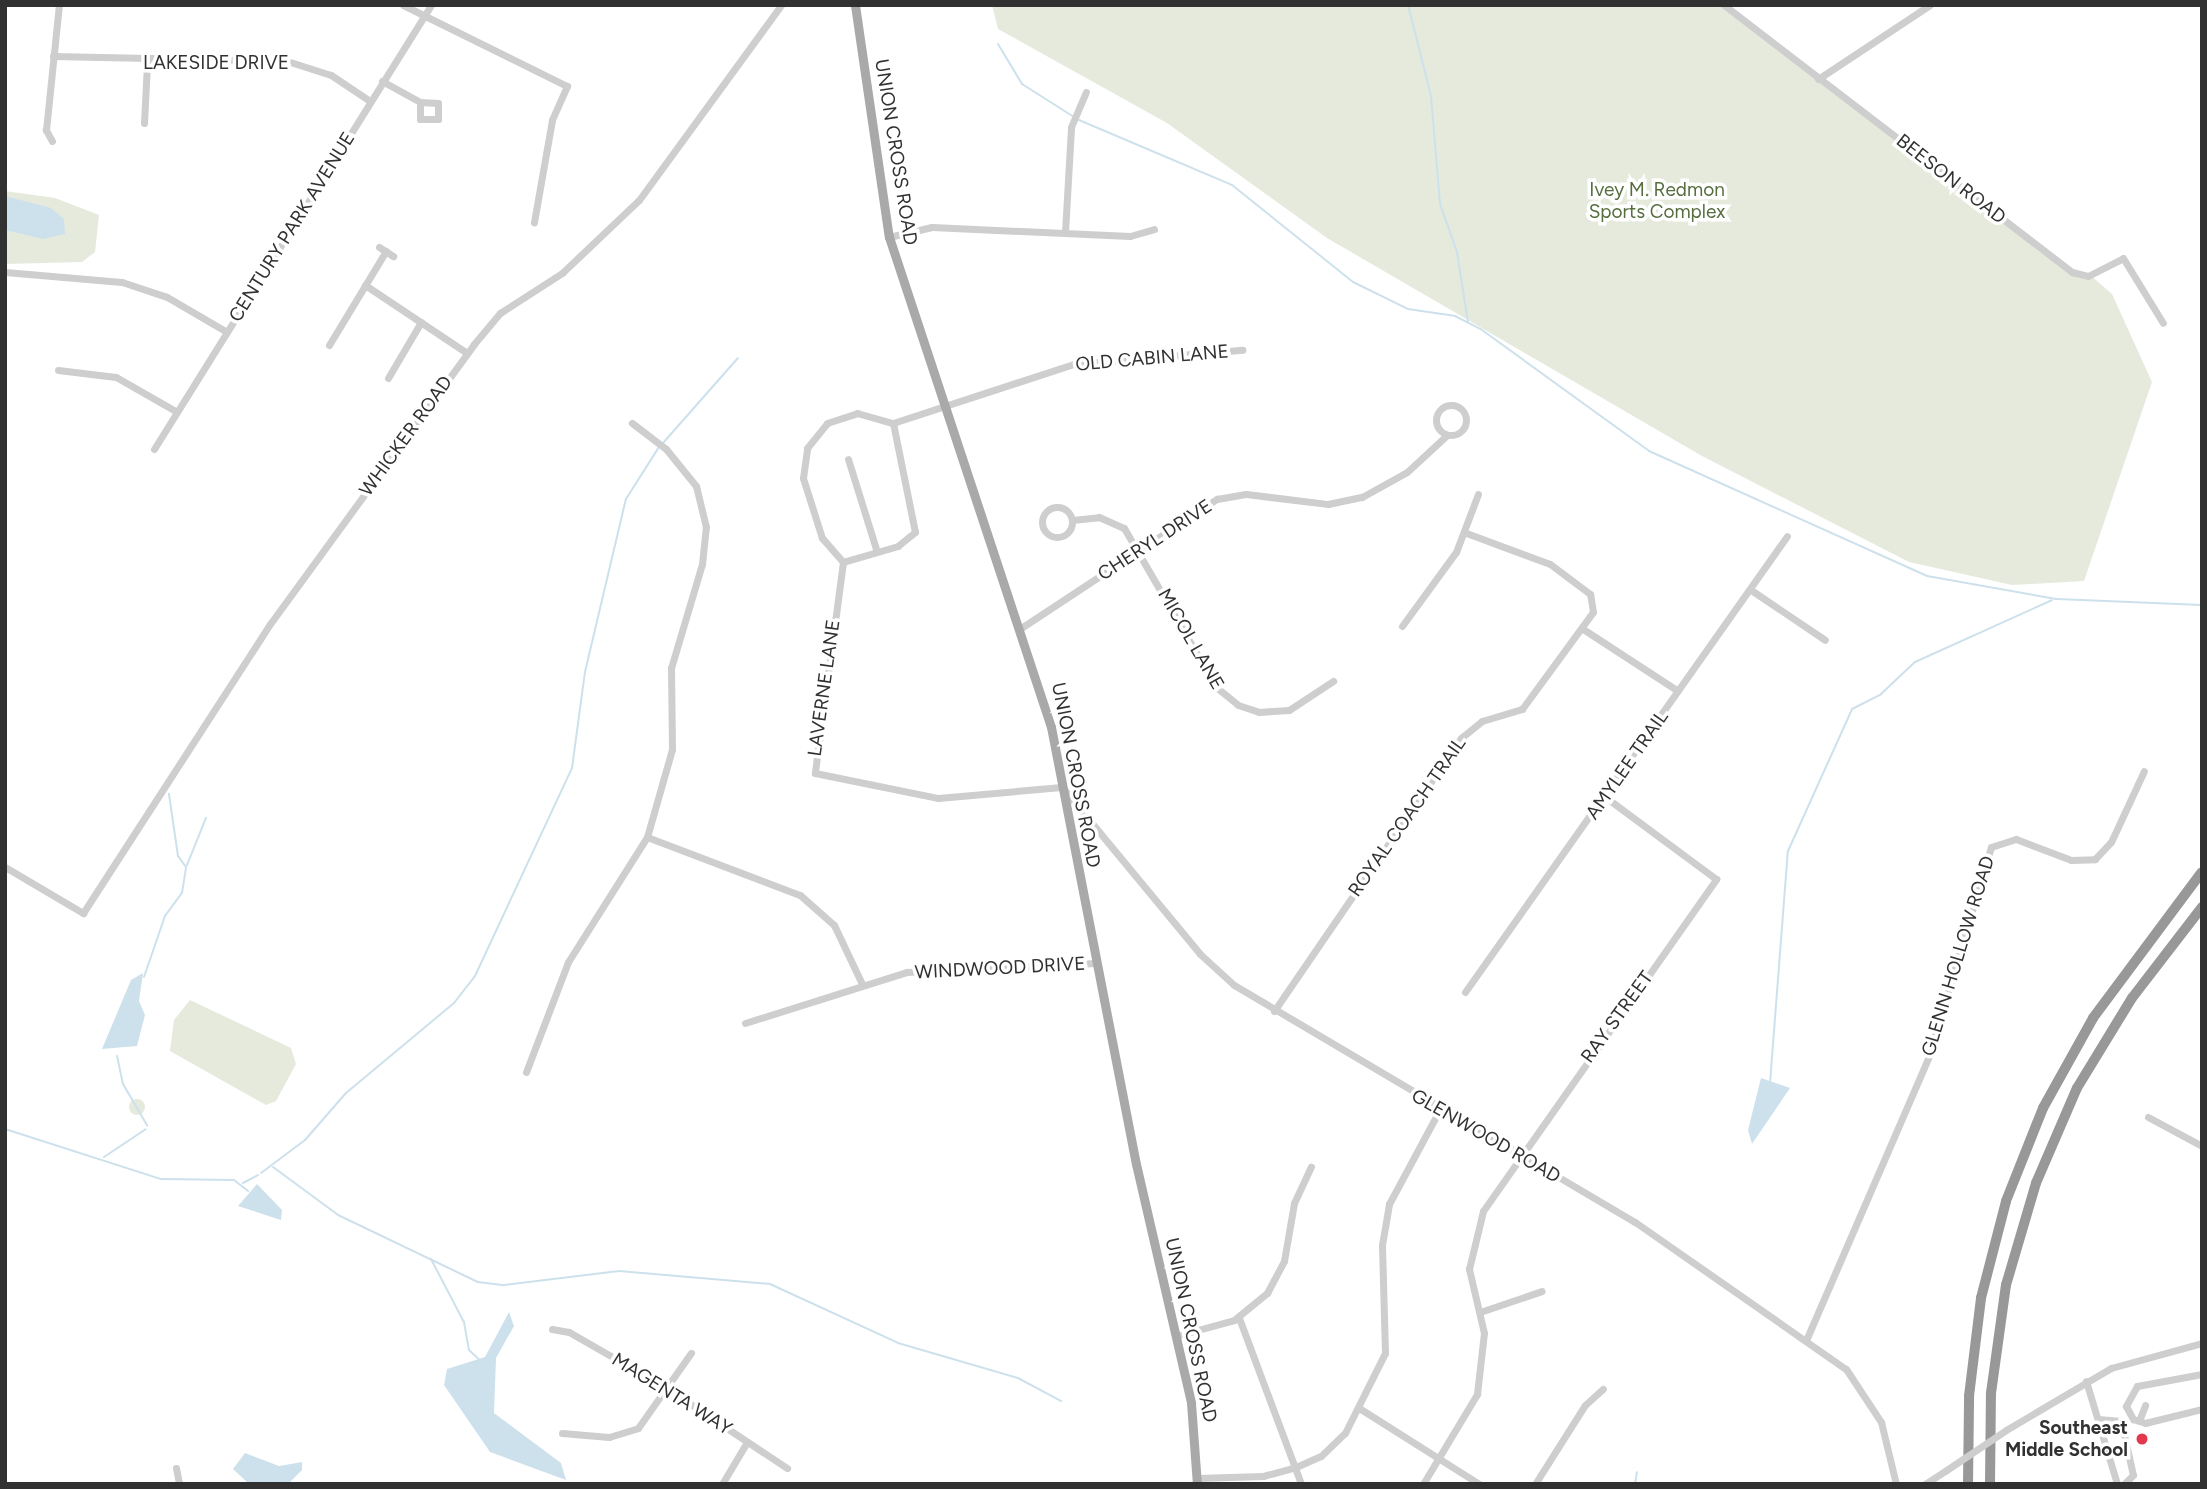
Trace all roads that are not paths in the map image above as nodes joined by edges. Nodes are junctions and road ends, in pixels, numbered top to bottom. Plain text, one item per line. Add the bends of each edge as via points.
1 (59, 5) edge
2 (403, 5) edge
3 (430, 5) edge
4 (781, 5) edge
5 (855, 5) edge
6 (1724, 5) edge
7 (1930, 5) edge
8 (422, 16) junction
9 (52, 56) junction
10 (147, 63) junction
11 (1818, 79) junction
12 (382, 81) junction
13 (1086, 92) dead end
14 (370, 101) junction
15 (420, 102) dead end
16 (144, 123) dead end
17 (52, 141) dead end
18 (534, 222) dead end
19 (1154, 229) dead end
20 (1065, 232) junction
21 (889, 237) junction
22 (386, 251) dead end
23 (5, 272) edge
24 (365, 285) junction
25 (421, 322) junction
26 (2163, 323) dead end
27 (227, 332) junction
28 (329, 345) dead end
29 (1242, 350) dead end
30 (467, 353) junction
31 (58, 370) dead end
32 (388, 378) dead end
33 (943, 405) junction
34 (177, 412) junction
35 (632, 423) dead end
36 (893, 423) junction
37 (1447, 435) junction
38 (153, 449) dead end
39 (848, 459) dead end
40 (1478, 494) dead end
41 (1072, 520) junction
42 (1466, 533) junction
43 (1787, 536) dead end
44 (1140, 548) junction
45 (877, 552) junction
46 (843, 562) junction
47 (1751, 590) junction
48 (1402, 626) dead end
49 (1021, 628) junction
50 (1583, 629) junction
51 (1825, 640) dead end
52 (1333, 681) dead end
53 (1678, 691) junction
54 (2144, 771) dead end
55 (1062, 787) junction
56 (1605, 797) junction
57 (646, 837) junction
58 (5, 867) edge
59 (2202, 872) edge
60 (2202, 907) edge
61 (1096, 963) junction
62 (862, 984) junction
63 (1465, 992) dead end
64 (1273, 1011) junction
65 (745, 1023) dead end
66 (526, 1072) dead end
67 (1440, 1109) junction
68 (2148, 1117) dead end
69 (2202, 1146) edge
70 (1518, 1155) junction
71 (1311, 1167) dead end
72 (1542, 1291) dead end
73 (1480, 1312) junction
74 (1239, 1318) junction
75 (552, 1329) dead end
76 (1176, 1336) junction
77 (1807, 1338) junction
78 (2202, 1343) edge
79 (691, 1353) dead end
80 (2202, 1374) edge
81 (2086, 1381) junction
82 (668, 1389) junction
83 (1603, 1389) dead end
84 (2146, 1405) dead end
85 (1359, 1408) junction
86 (2202, 1409) edge
87 (2098, 1419) junction
88 (2139, 1421) junction
89 (562, 1433) dead end
90 (747, 1442) junction
91 (1439, 1458) junction
92 (176, 1468) dead end
93 (787, 1468) dead end
94 (1296, 1468) junction
95 (1197, 1481) edge
96 (179, 1484) edge
97 (722, 1484) edge
98 (1301, 1484) edge
99 (1423, 1484) edge
100 (1479, 1484) edge
101 (1535, 1484) edge
102 (1896, 1484) edge
103 (1925, 1484) edge
104 (1968, 1484) edge
105 (1990, 1484) edge
106 (2117, 1484) edge
107 (2124, 1484) edge

1 - 9 street
2 - 8 street
3 - 8 street, CENTURY PARK AVENUE
4 - 30 street, WHICKER ROAD via 639,200 562,273 500,313
5 - 21 main road, UNION CROSS ROAD
6 - 11 street, BEESON ROAD
7 - 11 street
8 - 12 street, CENTURY PARK AVENUE
8 - 18 street via 567,86 552,120
9 - 10 street, LAKESIDE DRIVE
9 - 17 street via 46,130
10 - 14 street, LAKESIDE DRIVE via 287,61 331,75
10 - 16 street
11 - 26 street, BEESON ROAD via 2072,272 2088,276 2123,258
12 - 14 street, CENTURY PARK AVENUE
12 - 15 street
13 - 20 street via 1071,127
14 - 27 street, CENTURY PARK AVENUE
19 - 20 street via 1130,236
20 - 21 street via 932,227
21 - 33 main road, UNION CROSS ROAD
22 - 24 street
23 - 27 street via 130,284
24 - 25 street
24 - 28 street
25 - 30 street
25 - 32 street
27 - 34 street, CENTURY PARK AVENUE
29 - 33 street, OLD CABIN LANE via 1074,364
30 - 58 street, WHICKER ROAD via 270,624 83,913
31 - 34 street via 126,381
33 - 36 street, OLD CABIN LANE
33 - 49 main road, UNION CROSS ROAD
34 - 38 street, CENTURY PARK AVENUE
35 - 57 street via 666,449 696,486 706,527 702,564 671,668 668,769
36 - 45 street via 918,523 908,541
36 - 46 street via 844,415 827,423 807,448 803,478 819,529 829,552
37 - 37 street, CHERYL DRIVE via 1466,424 1457,407 1447,406 1437,416
37 - 44 street, CHERYL DRIVE via 1407,472 1362,497 1328,504 1226,497
39 - 45 street
40 - 42 street
41 - 41 street, MICOL LANE via 1053,508 1042,522 1058,537
41 - 44 street, MICOL LANE via 1111,521
42 - 48 street
42 - 50 street, ROYAL COACH TRAIL via 1534,556 1576,582 1595,604
43 - 47 street, AMYLEE TRAIL
44 - 49 street, CHERYL DRIVE
44 - 52 street, MICOL LANE via 1228,699 1259,712 1281,712
45 - 46 street
46 - 55 street, LAVERNE LANE via 816,773 938,798
47 - 51 street
47 - 53 street, AMYLEE TRAIL
49 - 55 main road, UNION CROSS ROAD via 1041,684
50 - 53 street
50 - 64 street, ROYAL COACH TRAIL via 1522,709 1482,721 1461,738
53 - 56 street, AMYLEE TRAIL
54 - 77 street, GLENN HOLLOW ROAD via 2111,842 2095,859 2071,860 2016,839 1991,847 1928,1058
55 - 61 main road, UNION CROSS ROAD
55 - 64 street, GLENWOOD ROAD via 1200,954
56 - 63 street, AMYLEE TRAIL
56 - 70 street, RAY STREET via 1716,879
57 - 62 street via 800,895 834,925
57 - 66 street via 568,962
59 - 104 highway via 2093,1018 2043,1108 2006,1201 1981,1298 1969,1396
60 - 105 highway via 2132,998 2091,1066 2036,1183 2006,1285 1991,1393
61 - 62 street, WINDWOOD DRIVE via 930,970
61 - 76 main road, UNION CROSS ROAD
62 - 65 street, WINDWOOD DRIVE
64 - 67 street, GLENWOOD ROAD
67 - 70 street, GLENWOOD ROAD
67 - 85 street via 1386,1214 1387,1339 1378,1377
68 - 69 street
70 - 73 street, RAY STREET via 1483,1211 1473,1242 1469,1278
70 - 77 street, GLENWOOD ROAD via 1635,1222
71 - 74 street via 1294,1203 1277,1278
72 - 73 street
73 - 91 street, RAY STREET via 1484,1346 1477,1394
74 - 76 street
74 - 94 street
75 - 82 street, MAGENTA WAY via 569,1332
76 - 95 main road, UNION CROSS ROAD
77 - 102 street, GLENWOOD ROAD via 1868,1395
78 - 81 street via 2111,1368
79 - 82 street
80 - 88 street via 2137,1386 2126,1406
81 - 87 street
81 - 103 street, bridge
82 - 89 street via 645,1421 624,1435
82 - 90 street, MAGENTA WAY
83 - 101 street via 1585,1405
84 - 88 street
85 - 91 street
85 - 94 street via 1330,1449
86 - 88 street
87 - 106 street
87 - 107 street via 2121,1421 2133,1475
90 - 93 street, MAGENTA WAY
90 - 97 street
91 - 99 street, RAY STREET
91 - 100 street
92 - 96 street
94 - 95 street via 1263,1476
94 - 98 street

